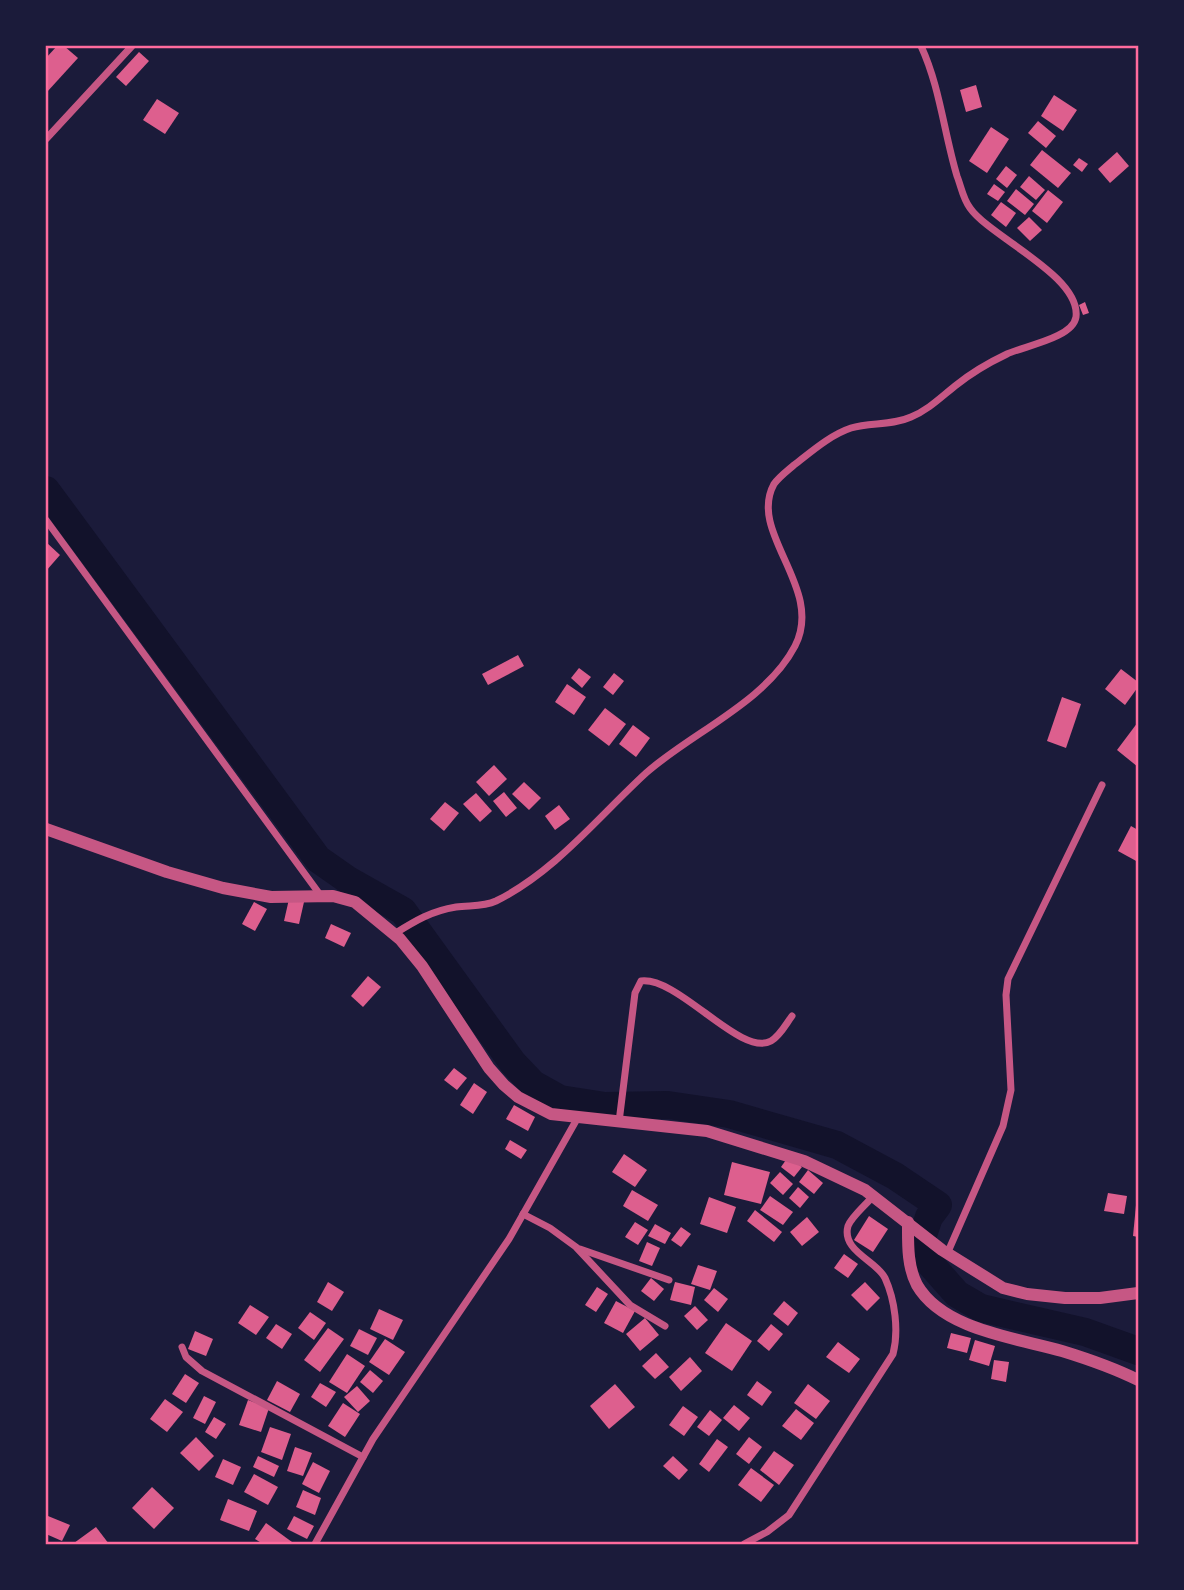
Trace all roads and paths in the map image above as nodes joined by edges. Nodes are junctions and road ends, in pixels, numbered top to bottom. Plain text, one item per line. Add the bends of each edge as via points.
1 (132, 46) edge
2 (921, 46) edge
3 (46, 139) edge
4 (46, 520) edge
5 (1102, 785) dead end
6 (46, 829) edge
7 (321, 896) junction
8 (398, 931) junction
9 (792, 1016) dead end
10 (577, 1119) junction
11 (620, 1119) junction
12 (873, 1196) junction
13 (523, 1214) junction
14 (908, 1222) junction
15 (576, 1247) junction
16 (944, 1252) junction
17 (669, 1280) dead end
18 (1139, 1293) edge
19 (665, 1326) dead end
20 (182, 1347) dead end
21 (1139, 1380) edge
22 (363, 1457) junction
23 (315, 1545) edge
24 (744, 1545) edge

1 - 3 street
2 - 8 street via 936,82 951,156 970,208 1028,253 1069,294 1075,306 1074,323 1049,340 986,364 910,418 851,428 835,436 781,476 773,486 770,523 803,608 797,643 786,661 752,696 648,771 531,879 493,902 431,912
4 - 7 street
5 - 16 street via 1008,979 1009,1106
6 - 7 street via 223,888 271,897
7 - 8 street via 355,902
8 - 10 street via 504,1085 538,1108
9 - 11 street via 774,1039 755,1042 672,991 653,981 641,981 635,993
10 - 11 street
10 - 13 street
11 - 12 street via 706,1131 771,1150 830,1172
12 - 14 street
12 - 24 street via 849,1223 849,1239 885,1279 896,1329 893,1354 789,1515
13 - 15 street
13 - 22 street
14 - 16 street
14 - 21 street via 913,1277 929,1300 954,1318
15 - 17 street
15 - 19 street via 631,1305
16 - 18 street via 1003,1288 1027,1294 1100,1298
20 - 22 street via 192,1365
22 - 23 street

